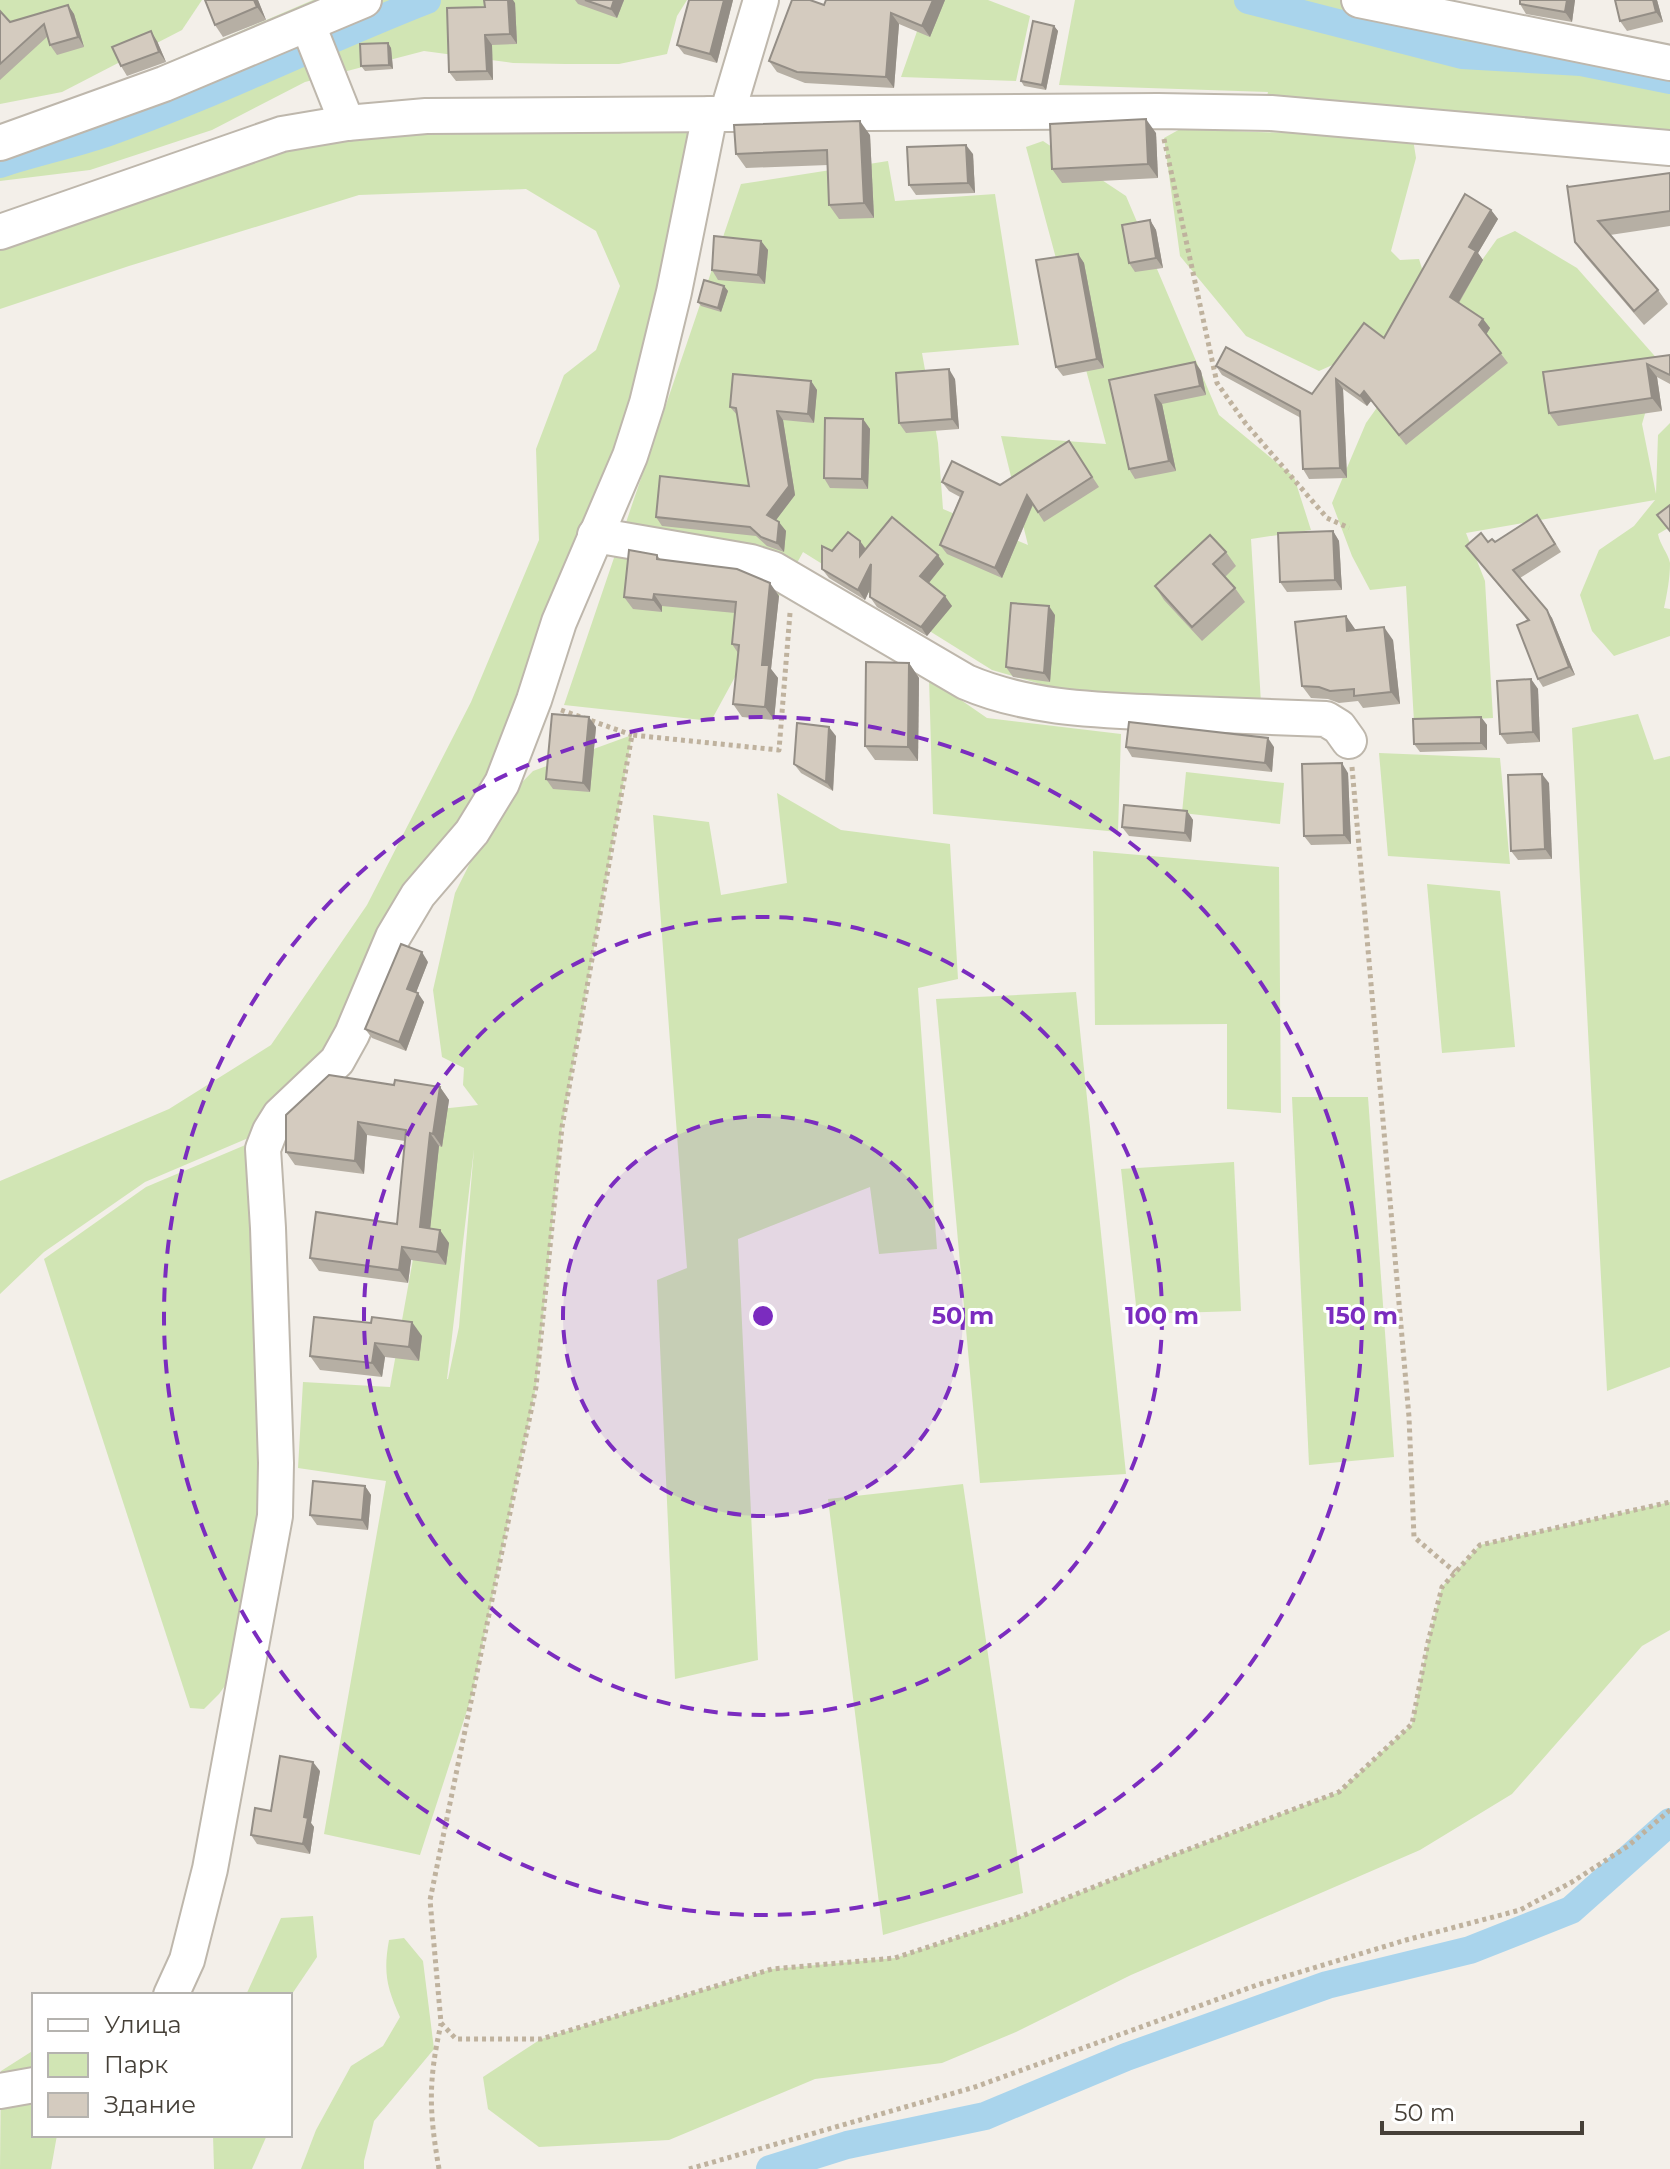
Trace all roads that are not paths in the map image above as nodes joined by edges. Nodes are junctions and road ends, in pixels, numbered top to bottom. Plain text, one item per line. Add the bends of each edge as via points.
1 (364, 0) edge
2 (761, 0) edge
3 (1359, 0) edge
4 (312, 33) junction
5 (1670, 63) edge
6 (719, 114) junction
7 (347, 123) junction
8 (0, 143) edge
9 (1670, 148) edge
10 (0, 232) edge
11 (595, 535) junction
12 (1349, 741) road end
13 (172, 1993) edge
14 (32, 2085) edge
15 (0, 2091) edge

1 - 4 street
2 - 6 street
3 - 5 street
4 - 7 street
4 - 8 street
6 - 7 street via 426,116
6 - 9 street via 1271,113
6 - 11 street via 647,403
7 - 10 street via 282,134
11 - 12 street via 751,562 793,580 991,693 1098,710 1326,719
11 - 13 street via 502,783 472,832 418,895 399,926 337,1061 280,1115 263,1149 275,1516 210,1869 187,1960
14 - 15 street

